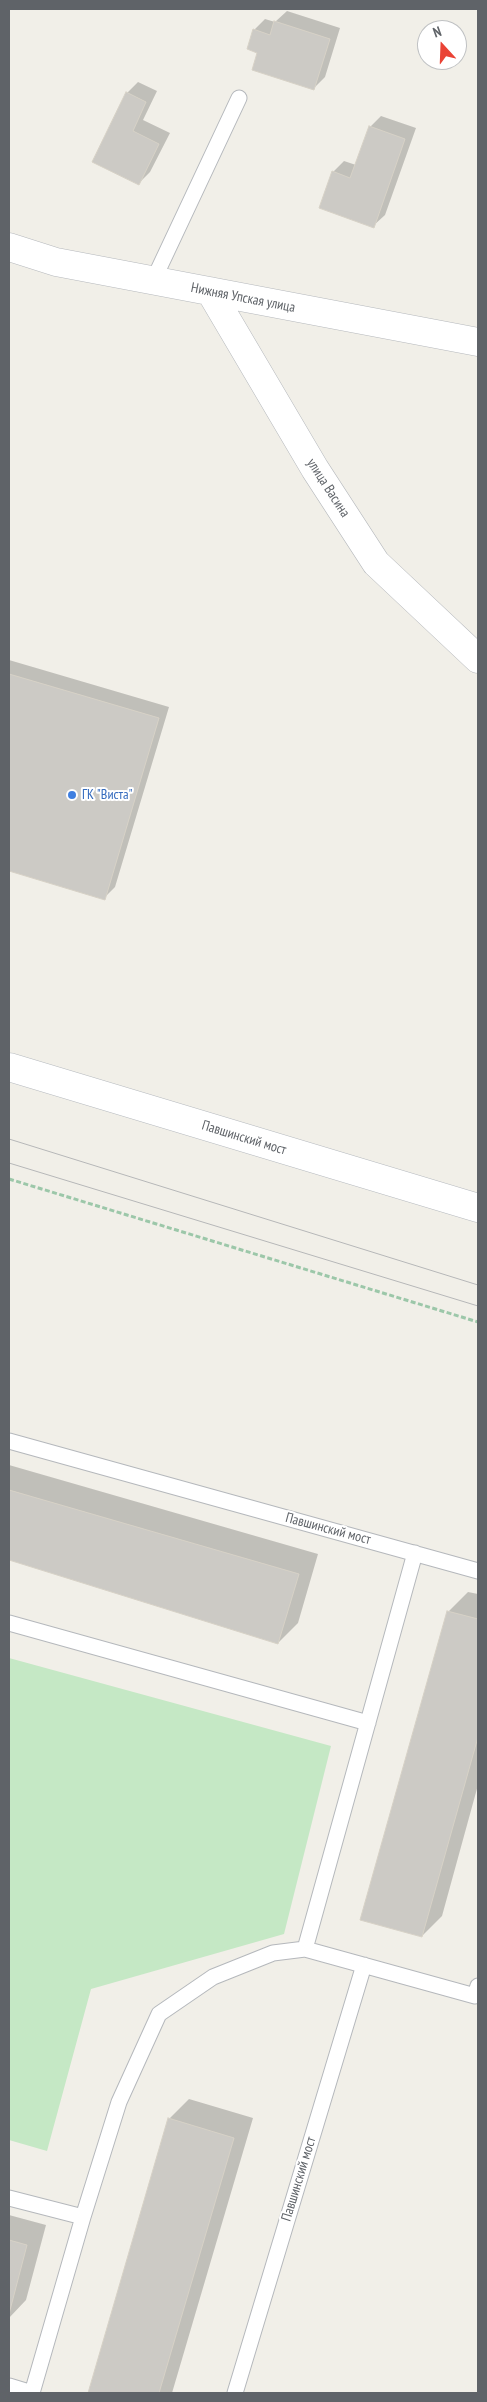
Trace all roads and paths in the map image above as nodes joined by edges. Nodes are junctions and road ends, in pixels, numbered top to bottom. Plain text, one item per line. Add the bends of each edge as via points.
1 (239, 98) dead end
2 (9, 247) edge
3 (153, 281) junction
4 (210, 291) junction
5 (478, 342) edge
6 (478, 660) edge
7 (9, 1067) edge
8 (9, 1179) edge
9 (478, 1208) edge
10 (478, 1322) edge
11 (9, 1441) edge
12 (416, 1553) junction
13 (478, 1570) edge
14 (9, 1624) edge
15 (368, 1724) junction
16 (305, 1949) junction
17 (364, 1965) junction
18 (478, 1986) edge
19 (9, 2198) edge
20 (83, 2217) junction
21 (9, 2386) edge
22 (32, 2393) edge
23 (235, 2393) edge

1 - 3 lane
2 - 3 street, Нижняя Упская улица via 56,262
3 - 4 street, Нижняя Упская улица
4 - 5 street, Нижняя Упская улица
4 - 6 street, улица Васина via 315,469 376,562
7 - 9 street, Павшинский мост
8 - 10 path
11 - 12 lane, Павшинский мост
12 - 13 lane, Павшинский мост
12 - 15 lane
14 - 15 lane
15 - 16 lane
16 - 17 lane
16 - 20 lane via 273,1954 213,1977 159,2014 120,2102
17 - 18 lane via 475,1996
17 - 23 lane, Павшинский мост
19 - 20 lane
20 - 22 lane
21 - 22 lane

